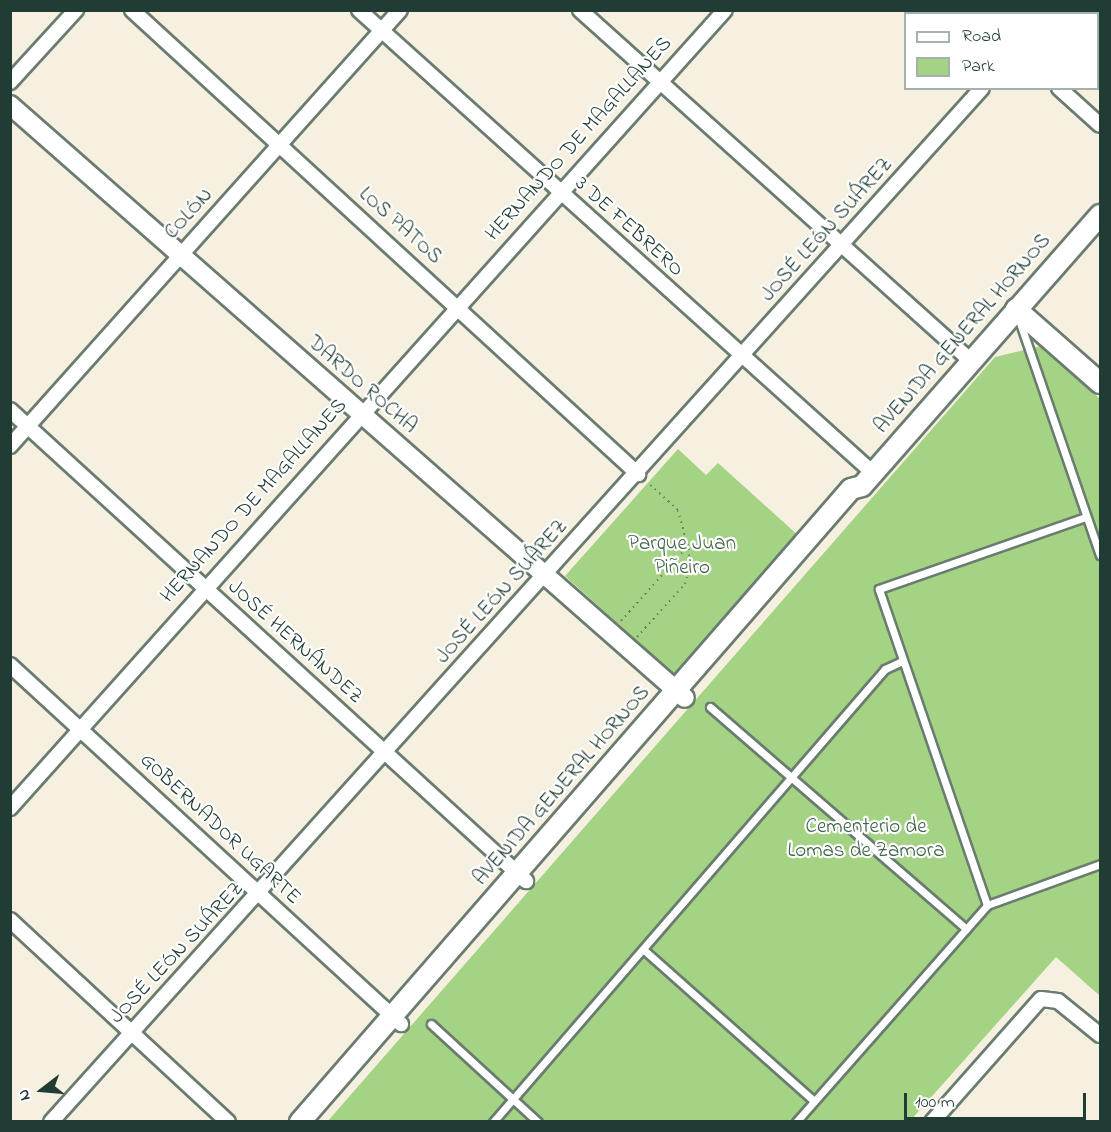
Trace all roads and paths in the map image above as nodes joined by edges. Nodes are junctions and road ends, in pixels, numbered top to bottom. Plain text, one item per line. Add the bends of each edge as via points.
1 (76, 10) edge
2 (132, 10) edge
3 (359, 10) edge
4 (400, 10) edge
5 (580, 10) edge
6 (725, 10) edge
7 (381, 31) junction
8 (10, 82) edge
9 (659, 82) junction
10 (980, 90) edge
11 (1061, 90) edge
12 (10, 105) edge
13 (1101, 125) edge
14 (279, 145) junction
15 (559, 192) junction
16 (1101, 215) edge
17 (841, 247) junction
18 (179, 256) junction
19 (457, 306) junction
20 (1016, 309) junction
21 (740, 357) junction
22 (971, 361) junction
23 (1101, 383) edge
24 (10, 410) edge
25 (360, 412) junction
26 (29, 426) junction
27 (10, 446) edge
28 (638, 474) junction
29 (867, 479) junction
30 (1083, 518) junction
31 (688, 546) junction
32 (1101, 555) edge
33 (545, 576) junction
34 (205, 587) junction
35 (610, 633) junction
36 (627, 648) junction
37 (902, 661) junction
38 (10, 665) edge
39 (681, 694) junction
40 (710, 707) dead end
41 (82, 729) junction
42 (385, 753) junction
43 (793, 777) junction
44 (10, 808) edge
45 (1101, 864) edge
46 (522, 877) junction
47 (260, 895) junction
48 (987, 905) junction
49 (10, 920) edge
50 (966, 929) junction
51 (644, 950) junction
52 (397, 1020) junction
53 (430, 1024) dead end
54 (133, 1031) junction
55 (1101, 1035) edge
56 (513, 1100) junction
57 (814, 1101) junction
58 (51, 1122) edge
59 (228, 1122) edge
60 (300, 1122) edge
61 (316, 1122) edge
62 (493, 1122) edge
63 (538, 1122) edge
64 (796, 1122) edge
65 (932, 1122) edge

1 - 8 street
2 - 14 street, LOS PATOS
3 - 7 street, 3 DE FEBRERO
4 - 7 street, COLÓN
5 - 9 street
6 - 9 street, HERNANDO DE MAGALLANES
7 - 14 street, COLÓN
7 - 15 street, 3 DE FEBRERO
9 - 15 street, HERNANDO DE MAGALLANES
9 - 17 street
10 - 17 street, JOSÉ LEÓN SUÁREZ
11 - 13 street
12 - 18 street, DARDO ROCHA
14 - 18 street, COLÓN
14 - 19 street, LOS PATOS
15 - 19 street, HERNANDO DE MAGALLANES
15 - 21 street, 3 DE FEBRERO
16 - 20 main road, AVENIDA GENERAL HORNOS
17 - 21 street, JOSÉ LEÓN SUÁREZ
17 - 22 street
18 - 25 street, DARDO ROCHA
18 - 26 street, COLÓN
19 - 25 street, HERNANDO DE MAGALLANES
19 - 28 street, LOS PATOS
20 - 22 main road, AVENIDA GENERAL HORNOS
20 - 23 main road
20 - 30 lane
21 - 28 street, JOSÉ LEÓN SUÁREZ
21 - 29 street, 3 DE FEBRERO
22 - 29 main road, AVENIDA GENERAL HORNOS
24 - 26 street, JOSÉ HERNÁNDEZ
25 - 33 street, DARDO ROCHA
25 - 34 street, HERNANDO DE MAGALLANES
26 - 27 street, COLÓN
26 - 34 street, JOSÉ HERNÁNDEZ
28 - 31 path via 678,510
28 - 33 street, JOSÉ LEÓN SUÁREZ
29 - 39 main road, AVENIDA GENERAL HORNOS via 851,489
30 - 32 lane
30 - 37 lane via 883,586 879,594
31 - 35 path
31 - 36 path via 685,584
33 - 35 street, DARDO ROCHA
33 - 42 street, JOSÉ LEÓN SUÁREZ
34 - 41 street, HERNANDO DE MAGALLANES
34 - 42 street, JOSÉ HERNÁNDEZ
35 - 36 street, DARDO ROCHA
36 - 39 street, DARDO ROCHA
37 - 43 lane via 885,669
37 - 48 lane
38 - 41 street, GOBERNADOR UGARTE
39 - 46 main road, AVENIDA GENERAL HORNOS
40 - 43 lane
41 - 44 street, HERNANDO DE MAGALLANES
41 - 47 street, GOBERNADOR UGARTE
42 - 46 street, JOSÉ HERNÁNDEZ
42 - 47 street, JOSÉ LEÓN SUÁREZ
43 - 50 lane
43 - 51 lane
45 - 48 lane
46 - 52 main road, AVENIDA GENERAL HORNOS
47 - 52 street, GOBERNADOR UGARTE
47 - 54 street, JOSÉ LEÓN SUÁREZ
48 - 50 lane
49 - 54 street
50 - 57 lane
51 - 56 lane
51 - 57 lane
52 - 60 main road, AVENIDA GENERAL HORNOS
52 - 61 main road, AVENIDA GENERAL HORNOS
53 - 56 lane
54 - 58 street, JOSÉ LEÓN SUÁREZ
54 - 59 street
55 - 65 street via 1058,1001 1041,999
56 - 62 lane
56 - 63 lane
57 - 64 lane

